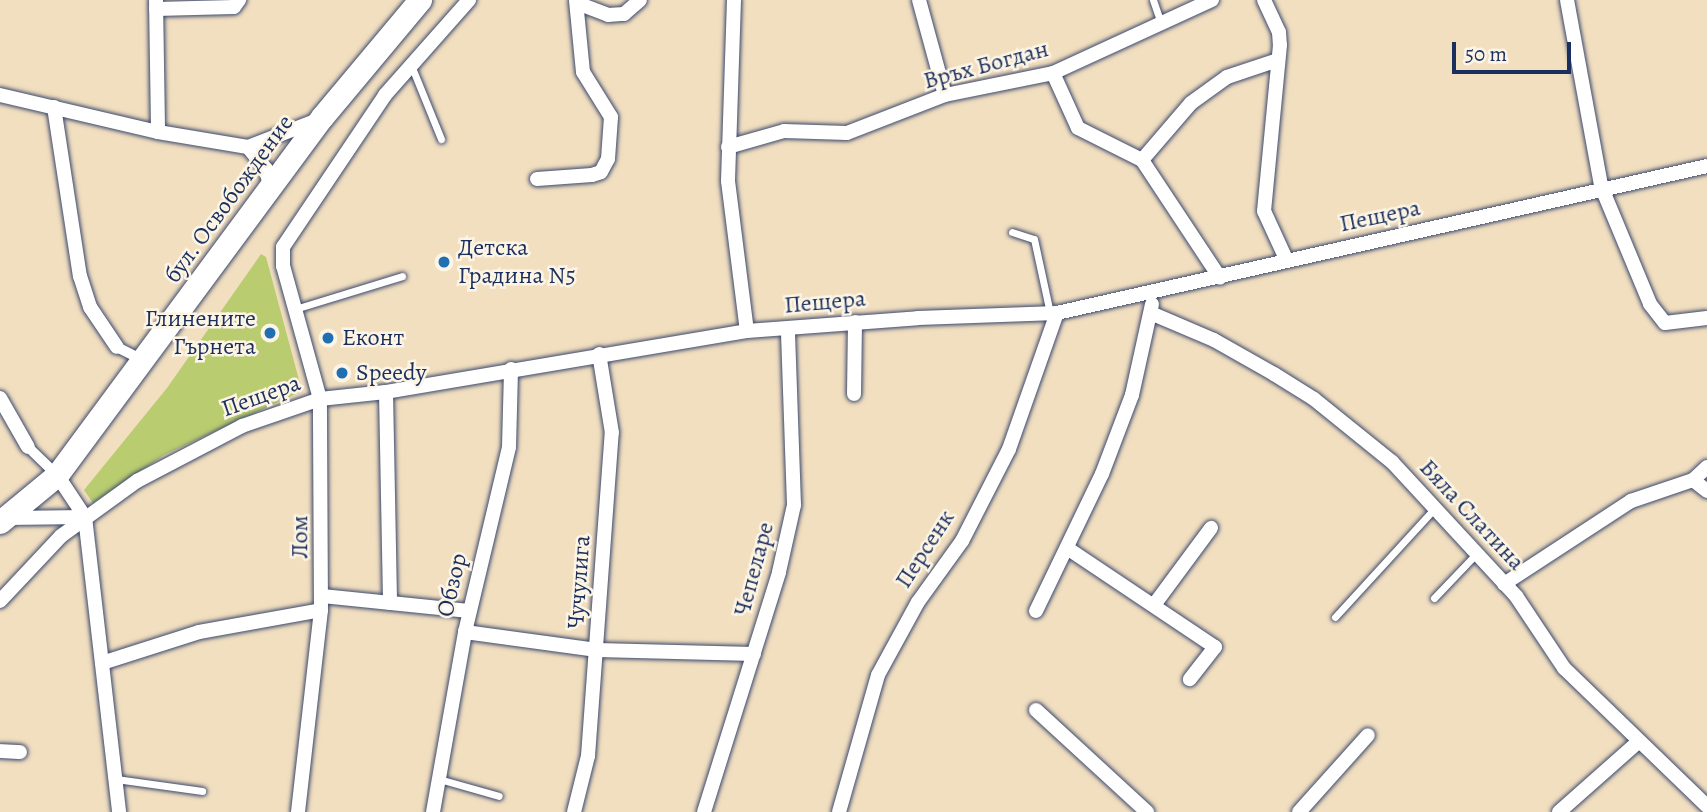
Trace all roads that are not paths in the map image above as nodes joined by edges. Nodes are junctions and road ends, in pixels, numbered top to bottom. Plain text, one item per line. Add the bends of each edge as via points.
1 (239, 0) edge
2 (419, 0) edge
3 (469, 0) edge
4 (640, 0) edge
5 (734, 0) edge
6 (919, 0) edge
7 (1153, 0) edge
8 (1212, 0) edge
9 (1264, 0) edge
10 (1567, 0) edge
11 (576, 2) edge
12 (154, 3) edge
13 (1161, 23) junction
14 (1278, 60) junction
15 (411, 63) junction
16 (1053, 73) junction
17 (0, 94) edge
18 (945, 95) junction
19 (54, 107) junction
20 (322, 117) junction
21 (158, 132) junction
22 (441, 139) dead end
23 (248, 147) junction
24 (728, 147) junction
25 (1142, 160) junction
26 (1707, 166) edge
27 (537, 179) dead end
28 (1601, 186) junction
29 (271, 187) junction
30 (1013, 232) dead end
31 (1286, 260) junction
32 (402, 276) dead end
33 (1220, 278) junction
34 (1151, 295) junction
35 (295, 309) junction
36 (1053, 313) junction
37 (1153, 314) junction
38 (1707, 318) edge
39 (855, 322) junction
40 (788, 329) junction
41 (747, 331) junction
42 (117, 347) joint
43 (599, 355) junction
44 (143, 360) junction
45 (511, 369) junction
46 (386, 392) junction
47 (854, 394) dead end
48 (0, 398) edge
49 (320, 399) junction
50 (28, 447) joint
51 (1707, 467) edge
52 (57, 475) junction
53 (1693, 480) junction
54 (1707, 491) edge
55 (1436, 508) junction
56 (85, 517) junction
57 (3, 520) edge
58 (1211, 528) dead end
59 (1067, 548) junction
60 (1477, 553) junction
61 (1504, 584) junction
62 (1434, 598) dead end
63 (0, 601) edge
64 (321, 603) junction
65 (390, 603) junction
66 (1153, 605) junction
67 (470, 611) junction
68 (1035, 611) dead end
69 (1335, 617) dead end
70 (465, 632) junction
71 (597, 650) junction
72 (754, 654) junction
73 (102, 663) junction
74 (1190, 679) dead end
75 (1036, 710) dead end
76 (1368, 736) dead end
77 (1637, 743) junction
78 (0, 751) edge
79 (20, 752) dead end
80 (116, 779) junction
81 (439, 779) junction
82 (202, 791) dead end
83 (499, 796) dead end
84 (1129, 806) edge
85 (1707, 807) edge
86 (120, 812) edge
87 (298, 812) edge
88 (433, 812) edge
89 (574, 812) edge
90 (704, 812) edge
91 (839, 812) edge
92 (1147, 812) edge
93 (1299, 812) edge
94 (1559, 812) edge

1 - 12 street via 234,7
2 - 20 main road, бул. Освобождение
3 - 15 street
4 - 11 street via 616,15
5 - 24 street
6 - 18 street
7 - 13 lane
8 - 13 street, Връх Богдан
9 - 14 street via 1279,32
10 - 28 street
11 - 27 street via 583,72 611,117 608,159 601,172 592,175
12 - 21 street
13 - 16 street, Връх Богдан
14 - 25 street via 1227,77 1191,103
14 - 31 street via 1263,192 1270,229
15 - 22 lane
15 - 35 street, Лом via 291,229 283,247 283,266
16 - 18 street, Връх Богдан
16 - 25 street via 1079,128
17 - 19 street
18 - 24 street, Връх Богдан via 847,133 784,131
19 - 21 street
19 - 42 street via 79,276 90,307
20 - 23 street
20 - 29 main road, бул. Освобождение
21 - 23 street
23 - 29 street via 266,169
24 - 41 street via 731,214
25 - 33 street
26 - 28 street, Пещера
28 - 31 street, Пещера
28 - 38 street via 1650,304 1665,323
29 - 44 main road, бул. Освобождение
30 - 36 lane via 1034,239
31 - 33 street, Пещера
32 - 35 lane
33 - 34 street, Пещера
34 - 36 street, Пещера
34 - 37 street
35 - 49 street, Лом
36 - 39 street, Пещера
36 - 91 street, Персенк via 1009,449 962,541 918,602 878,675
37 - 55 street, Бяла Слатина via 1214,340 1314,399 1383,454
37 - 59 street via 1132,395
39 - 40 street, Пещера
39 - 47 street
40 - 41 street, Пещера
40 - 72 street, Чепеларе via 794,505
41 - 43 street, Пещера
42 - 44 street
43 - 45 street, Пещера
43 - 71 street, Чучулига via 612,433
44 - 52 main road, бул. Освобождение
45 - 46 street, Пещера
45 - 67 street, Обзор via 509,447
46 - 49 street, Пещера
46 - 65 street
48 - 50 street
49 - 56 street, Пещера via 242,426 180,455
49 - 64 street, Лом
50 - 52 street
51 - 53 street
52 - 56 street
52 - 57 main road, бул. Освобождение
53 - 54 street
53 - 61 street via 1631,501
55 - 60 street, Бяла Слатина
55 - 69 lane
56 - 57 street
56 - 63 street, Пещера
56 - 73 street
58 - 66 street
59 - 66 street
59 - 68 street
60 - 61 street, Бяла Слатина
60 - 62 lane
61 - 77 street, Бяла Слатина via 1564,668
64 - 65 street
64 - 73 street via 199,632
64 - 87 street, Лом
65 - 67 street
66 - 74 street via 1215,647
67 - 70 street, Обзор
70 - 71 street
70 - 81 street, Обзор
71 - 72 street
71 - 89 street, Чучулига via 588,756
72 - 90 street, Чепеларе
73 - 80 street
75 - 84 street
76 - 93 street
77 - 85 street, Бяла Слатина
77 - 94 street
78 - 79 street
80 - 82 lane
80 - 86 street
81 - 83 lane
81 - 88 street, Обзор
84 - 92 street

